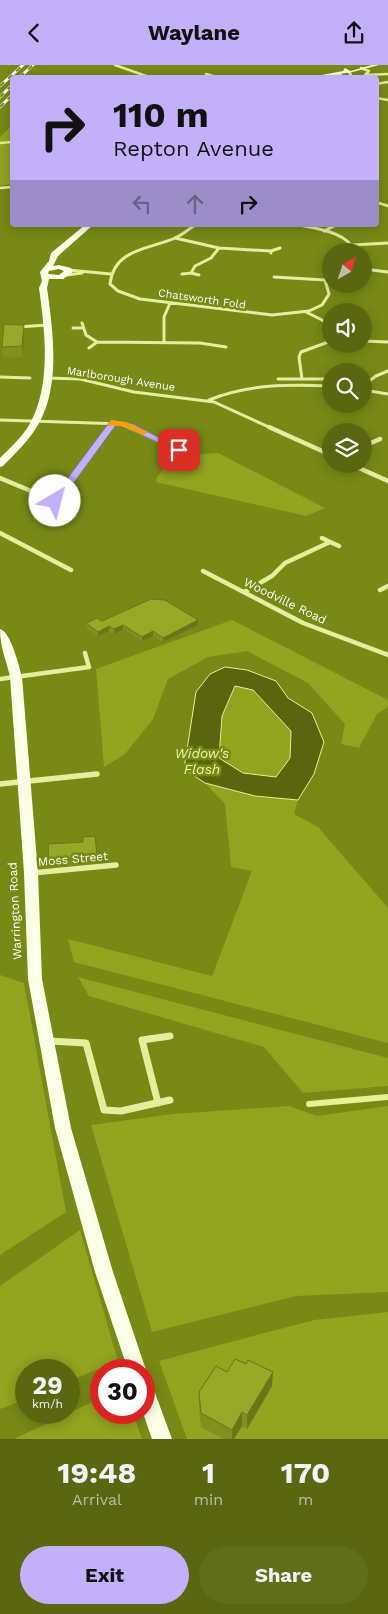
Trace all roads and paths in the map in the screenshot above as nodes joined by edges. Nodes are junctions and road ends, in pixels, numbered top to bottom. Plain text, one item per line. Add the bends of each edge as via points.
1 (115, 65) edge
2 (377, 65) edge
3 (361, 68) junction
4 (341, 72) edge
5 (206, 74) dead end
6 (143, 75) edge
7 (210, 75) edge
8 (367, 75) edge
9 (87, 227) edge
10 (192, 227) edge
11 (308, 227) edge
12 (332, 227) edge
13 (324, 231) junction
14 (175, 238) junction
15 (350, 243) edge
16 (388, 243) edge
17 (372, 244) edge
18 (219, 248) junction
19 (280, 248) dead end
20 (53, 261) junction
21 (372, 270) edge
22 (64, 272) junction
23 (388, 272) edge
24 (111, 273) junction
25 (191, 273) junction
26 (182, 274) dead end
27 (199, 275) dead end
28 (47, 276) junction
29 (274, 277) dead end
30 (282, 279) junction
31 (322, 280) edge
32 (278, 283) dead end
33 (329, 293) edge
34 (170, 303) junction
35 (306, 311) junction
36 (322, 320) edge
37 (82, 323) dead end
38 (49, 325) junction
39 (10, 327) edge
40 (73, 328) dead end
41 (82, 328) junction
42 (220, 339) dead end
43 (372, 341) edge
44 (97, 342) junction
45 (164, 342) junction
46 (388, 342) edge
47 (214, 344) junction
48 (322, 345) edge
49 (226, 347) dead end
50 (89, 348) dead end
51 (388, 371) edge
52 (0, 377) edge
53 (30, 378) dead end
54 (46, 378) junction
55 (278, 379) dead end
56 (302, 379) junction
57 (322, 379) edge
58 (372, 379) edge
59 (322, 386) edge
60 (372, 391) edge
61 (388, 394) edge
62 (208, 401) junction
63 (0, 420) edge
64 (36, 421) junction
65 (114, 422) junction
66 (380, 439) dead end
67 (372, 442) edge
68 (179, 450) dead end
69 (322, 451) edge
70 (0, 464) edge
71 (370, 473) edge
72 (0, 478) edge
73 (388, 481) edge
74 (0, 533) edge
75 (322, 538) dead end
76 (330, 542) junction
77 (339, 546) dead end
78 (71, 570) dead end
79 (203, 571) dead end
80 (388, 586) edge
81 (380, 590) dead end
82 (244, 592) junction
83 (0, 632) edge
84 (85, 653) dead end
85 (388, 655) edge
86 (16, 677) junction
87 (0, 679) edge
88 (98, 774) dead end
89 (24, 782) junction
90 (0, 784) edge
91 (116, 865) dead end
92 (31, 873) junction
93 (170, 1036) dead end
94 (46, 1040) junction
95 (170, 1100) dead end
96 (158, 1103) junction
97 (134, 1359) edge
98 (155, 1420) edge
99 (162, 1439) edge

1 - 6 street
2 - 3 street
3 - 4 street
3 - 8 street via 369,71
5 - 7 street
9 - 20 main road via 54,255
10 - 14 street
11 - 13 street
12 - 13 street
13 - 15 street
14 - 18 street
14 - 24 street via 135,251
16 - 17 street
18 - 19 street via 271,252
18 - 25 street via 211,258 195,266
20 - 22 main road
20 - 28 main road
21 - 23 street
22 - 24 street
22 - 28 main road
22 - 28 main road
24 - 34 street, Chatsworth Fold via 110,284 121,293
25 - 26 street
25 - 27 street
28 - 38 main road via 43,288
29 - 30 street
30 - 31 street
30 - 32 street
33 - 35 street, Chatsworth Fold via 324,303
34 - 35 street, Chatsworth Fold via 259,315
34 - 45 street via 164,317
35 - 36 street
37 - 41 street
38 - 39 street
38 - 54 main road
40 - 41 street
41 - 44 street
42 - 47 street
43 - 46 street
44 - 45 street
44 - 50 street
45 - 47 street
47 - 49 street
48 - 56 street via 301,353
51 - 58 street
52 - 53 street via 21,375
54 - 62 street, Marlborough Avenue via 80,379 134,392
54 - 64 main road
55 - 56 street
56 - 57 street
59 - 62 street via 253,389
60 - 61 street
62 - 69 street, Marlborough Avenue
63 - 64 street
64 - 65 street
64 - 70 main road
65 - 68 street via 130,426
65 - 72 street via 55,501
66 - 67 street
71 - 73 street
74 - 78 street
75 - 76 street
76 - 77 street
76 - 82 street via 284,563 272,576
79 - 82 street, Woodville Road
80 - 81 street
82 - 85 street, Woodville Road via 314,628
83 - 86 main road, Warrington Road
84 - 86 street via 88,667
86 - 87 street
86 - 89 main road, Warrington Road
88 - 89 street
89 - 90 street
89 - 92 main road, Warrington Road
91 - 92 street, Moss Street
92 - 94 main road, Warrington Road via 35,979
93 - 96 street via 142,1040
94 - 96 street via 86,1043 104,1110 121,1111
94 - 97 main road, Warrington Road via 63,1129 104,1272
95 - 96 street
98 - 99 main road

